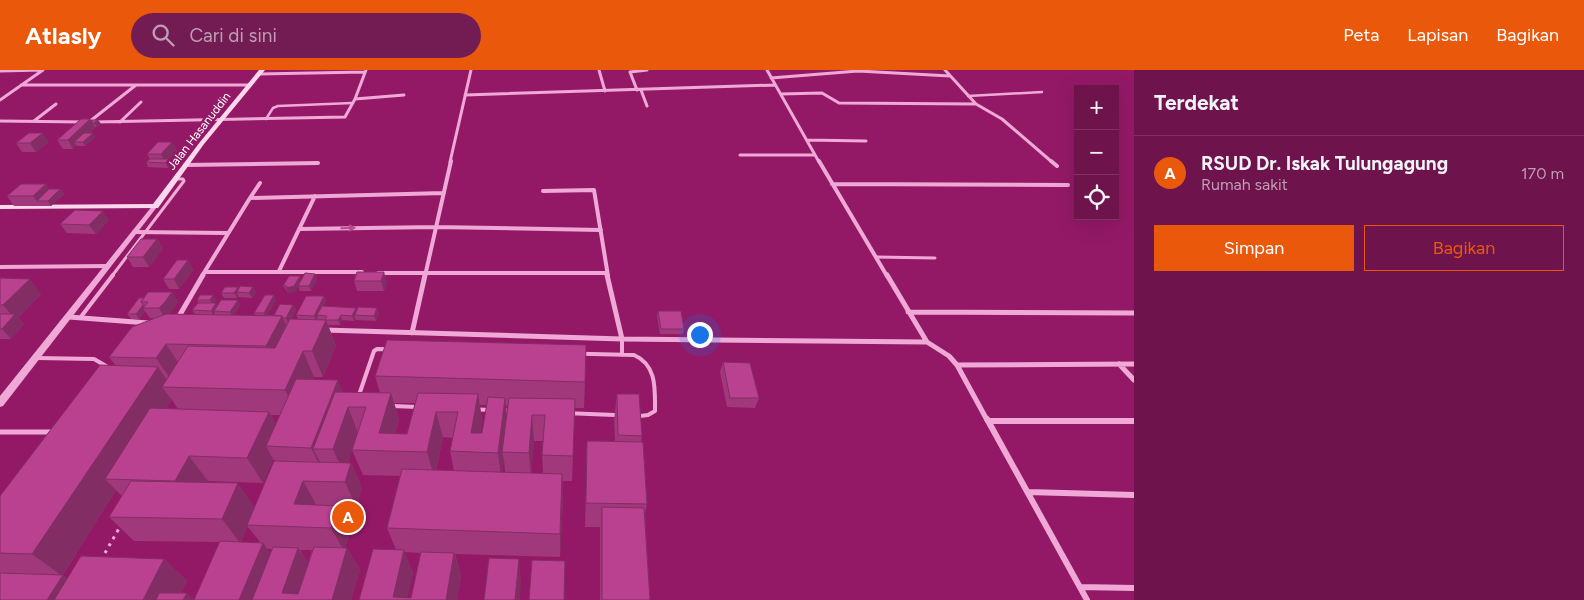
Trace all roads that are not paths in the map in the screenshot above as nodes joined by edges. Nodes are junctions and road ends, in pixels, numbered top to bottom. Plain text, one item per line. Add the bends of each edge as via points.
1 (43, 70) edge
2 (471, 70) edge
3 (599, 70) edge
4 (647, 70) edge
5 (767, 70) edge
6 (945, 70) edge
7 (0, 71) edge
8 (365, 71) edge
9 (260, 72) edge
10 (950, 76) junction
11 (771, 78) junction
12 (21, 85) junction
13 (136, 85) junction
14 (249, 85) junction
15 (775, 85) junction
16 (639, 90) junction
17 (605, 91) junction
18 (1042, 92) dead end
19 (781, 94) junction
20 (404, 95) dead end
21 (466, 95) junction
22 (968, 96) junction
23 (355, 99) junction
24 (0, 100) edge
25 (141, 102) dead end
26 (352, 103) junction
27 (56, 104) dead end
28 (976, 104) junction
29 (647, 106) dead end
30 (266, 119) junction
31 (221, 120) junction
32 (0, 121) edge
33 (34, 121) junction
34 (89, 122) junction
35 (120, 122) junction
36 (807, 140) junction
37 (866, 141) dead end
38 (740, 155) dead end
39 (816, 155) junction
40 (318, 163) dead end
41 (185, 165) junction
42 (1057, 166) dead end
43 (175, 179) junction
44 (260, 183) dead end
45 (832, 184) junction
46 (1068, 185) dead end
47 (543, 190) dead end
48 (444, 193) junction
49 (315, 196) junction
50 (250, 198) junction
51 (155, 206) junction
52 (0, 207) edge
53 (436, 227) junction
54 (300, 229) junction
55 (601, 230) junction
56 (134, 232) junction
57 (146, 232) junction
58 (227, 233) junction
59 (876, 257) junction
60 (935, 258) dead end
61 (108, 266) junction
62 (0, 267) edge
63 (279, 271) junction
64 (205, 272) junction
65 (426, 273) junction
66 (607, 273) junction
67 (908, 312) junction
68 (1134, 313) edge
69 (69, 317) junction
70 (80, 318) junction
71 (178, 318) edge
72 (156, 323) edge
73 (314, 330) edge
74 (412, 333) junction
75 (622, 339) junction
76 (927, 342) junction
77 (408, 349) junction
78 (622, 355) junction
79 (37, 358) junction
80 (957, 364) junction
81 (1119, 364) junction
82 (1134, 364) edge
83 (105, 374) edge
84 (1134, 380) edge
85 (0, 404) edge
86 (989, 420) junction
87 (1134, 422) edge
88 (0, 432) edge
89 (57, 432) edge
90 (1028, 492) junction
91 (1134, 495) edge
92 (1080, 587) junction
93 (1134, 588) edge
94 (1087, 600) edge

1 - 7 street
1 - 12 street
2 - 21 street
3 - 17 street
4 - 16 street via 630,72
5 - 11 street
6 - 10 street
8 - 9 street
8 - 23 street
9 - 14 main road, Jalan Hasanuddin
10 - 11 street via 858,71
10 - 22 street
11 - 15 street
12 - 13 street
12 - 24 street
13 - 14 street
13 - 34 street
14 - 31 main road, Jalan Hasanuddin
15 - 16 street
15 - 19 street
16 - 17 street
16 - 29 street
17 - 21 street
18 - 22 lane
19 - 28 street via 822,92 839,103
19 - 36 street
20 - 23 street
21 - 48 street
22 - 28 street
23 - 26 street
25 - 35 street
26 - 30 lane via 278,106
26 - 30 street via 345,117
27 - 33 street
28 - 42 street via 1002,119
30 - 31 street
31 - 35 street
31 - 41 main road, Jalan Hasanuddin
32 - 33 street
33 - 34 street
34 - 35 street
36 - 37 street
36 - 39 street
38 - 39 street
39 - 45 street
40 - 41 street
41 - 43 main road, Jalan Hasanuddin
43 - 51 main road, Jalan Hasanuddin
43 - 57 lane via 184,181
44 - 50 street
45 - 46 street
45 - 59 street
47 - 55 street via 594,190
48 - 49 street
48 - 53 street
49 - 50 street
49 - 54 street
50 - 58 street
51 - 52 main road
51 - 56 street
54 -> 53 street
53 - 55 street
53 - 65 street
54 - 63 street
55 - 66 street
56 - 57 street
56 - 61 street
57 - 58 street
57 - 70 lane
58 - 64 street
59 - 60 lane
59 - 67 street
61 - 62 street
61 - 69 street
63 - 64 street
63 - 65 street
64 - 71 street
65 - 66 street
65 - 74 street
66 - 75 street
67 - 68 street
67 - 76 street
69 - 70 street
69 - 79 street
70 - 72 street
73 - 74 street
74 - 75 street
74 - 77 lane
75 - 76 street
75 - 78 lane
76 - 80 street
77 - 78 lane
77 - 78 lane via 374,351 359,394 361,402 378,406 648,415 655,411 652,370 640,357
79 - 83 lane via 94,359 106,366
79 - 85 street
80 - 81 street
80 - 86 street
81 - 82 street
81 - 84 street
86 - 87 street
86 - 90 street
88 - 89 lane
90 - 91 street
90 - 92 street
92 - 93 street
92 - 94 street

